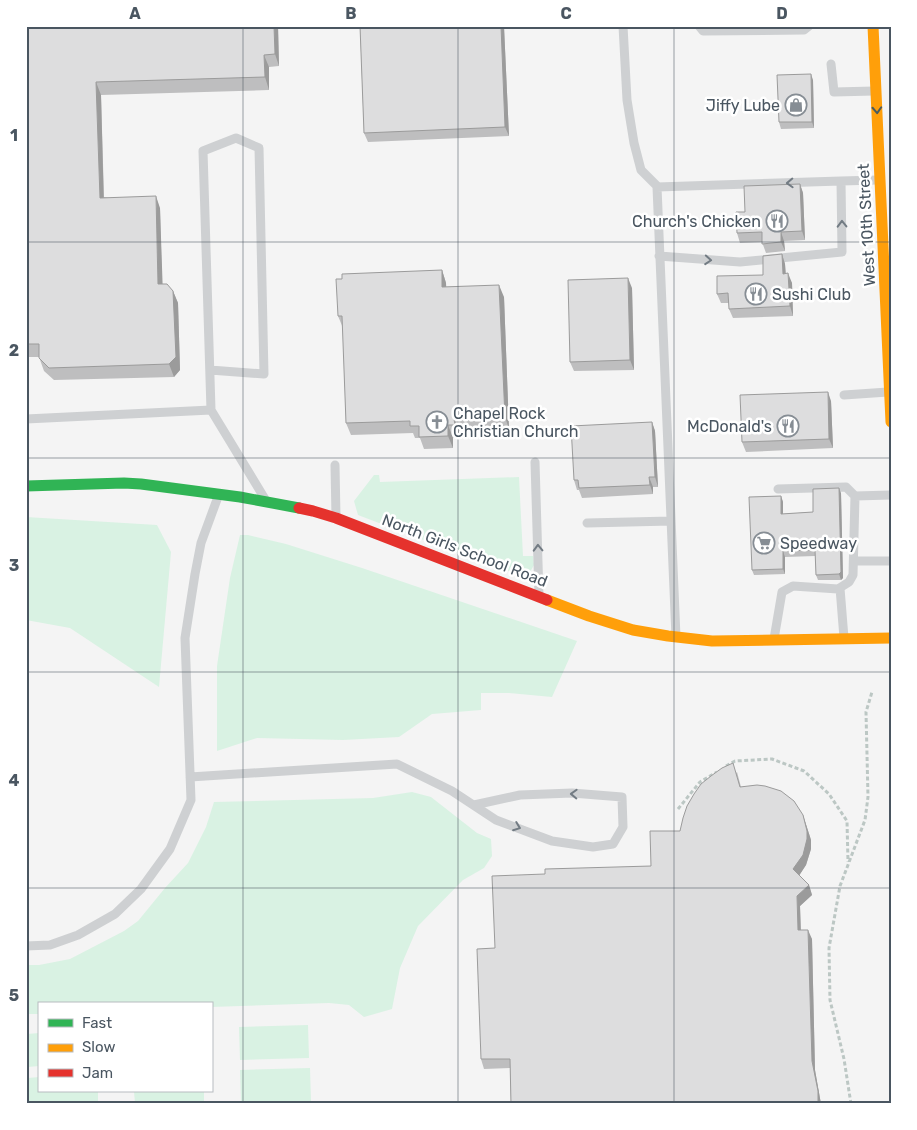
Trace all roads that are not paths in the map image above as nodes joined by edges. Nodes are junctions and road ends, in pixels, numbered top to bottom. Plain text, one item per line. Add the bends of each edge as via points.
1 (624, 26) edge
2 (700, 26) edge
3 (809, 26) edge
4 (874, 26) edge
5 (831, 64) dead end
6 (876, 91) junction
7 (886, 179) edge
8 (841, 181) junction
9 (657, 187) junction
10 (659, 256) junction
11 (210, 370) junction
12 (890, 392) junction
13 (844, 395) dead end
14 (211, 410) junction
15 (26, 419) edge
16 (891, 422) edge
17 (536, 462) dead end
18 (334, 465) dead end
19 (26, 486) edge
20 (778, 489) dead end
21 (219, 494) junction
22 (891, 495) edge
23 (855, 496) junction
24 (266, 502) junction
25 (336, 518) junction
26 (672, 521) junction
27 (588, 523) dead end
28 (854, 561) junction
29 (891, 561) edge
30 (840, 588) junction
31 (539, 597) junction
32 (676, 638) junction
33 (891, 638) edge
34 (844, 639) junction
35 (774, 640) junction
36 (190, 776) junction
37 (474, 805) junction
38 (26, 946) edge

1 - 9 lane via 627,100 634,143 641,170
2 - 3 lane via 704,31 804,30
4 - 6 main road, West 10th Street
5 - 6 lane via 834,92
6 -> 7 main road, West 10th Street
7 - 8 lane
7 - 12 main road, West 10th Street via 883,325
8 -> 9 lane
10 -> 8 lane via 740,262 842,252
9 - 10 lane
10 - 26 lane
11 - 11 lane via 203,151 236,138 259,148 264,374
11 - 14 lane
12 - 13 lane
12 - 16 main road, West 10th Street
14 - 15 lane
14 - 24 lane
31 -> 17 lane
18 - 25 lane
19 - 21 main road, North Girls School Road via 124,483
20 - 23 lane via 846,487
21 - 24 main road, North Girls School Road
21 - 36 lane via 201,543 185,638
22 - 23 lane
23 - 28 lane
24 - 25 main road, North Girls School Road
25 - 31 main road, North Girls School Road
26 - 27 lane
26 - 32 lane
28 - 29 lane
28 - 30 lane via 853,575
30 - 34 lane
30 - 35 lane via 793,586 782,592
31 - 32 main road, North Girls School Road via 616,625
32 - 35 main road, North Girls School Road
33 - 34 main road, North Girls School Road
34 - 35 main road, North Girls School Road
36 - 37 lane via 397,764
36 - 38 lane via 191,800 170,849 141,890 115,914 78,935 50,945
37 -> 37 lane via 496,820 568,843 613,844 623,827 622,797 572,793 520,795

